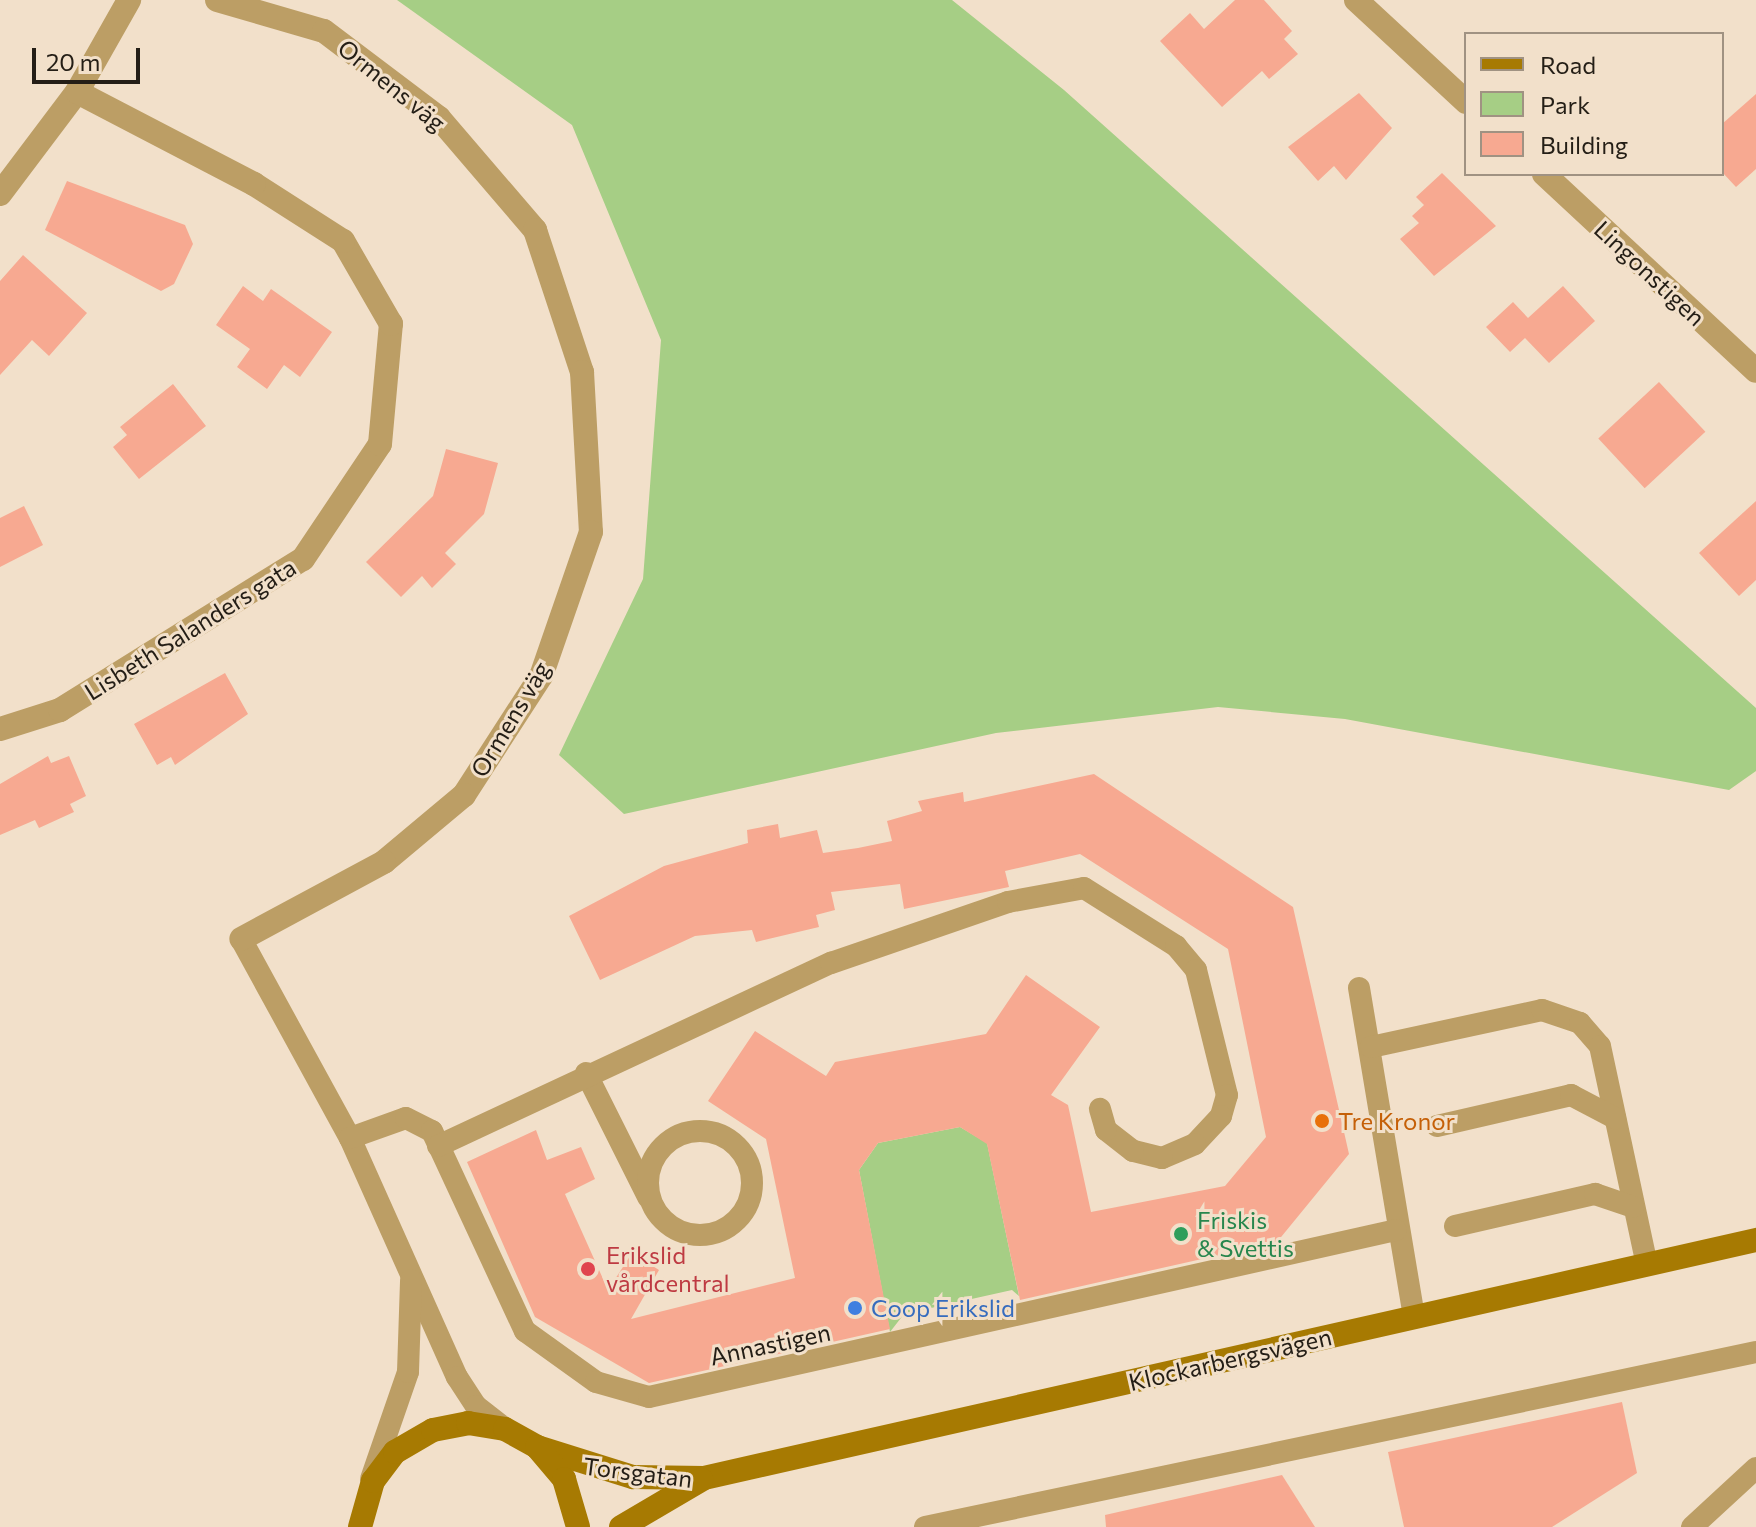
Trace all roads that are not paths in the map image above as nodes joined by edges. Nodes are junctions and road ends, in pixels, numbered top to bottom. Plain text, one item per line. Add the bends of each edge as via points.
1 (129, 0) edge
2 (217, 0) edge
3 (1356, 0) edge
4 (77, 92) junction
5 (1464, 100) edge
6 (1546, 176) edge
7 (0, 194) edge
8 (1756, 371) edge
9 (0, 729) edge
10 (241, 939) joint
11 (1359, 988) dead end
12 (1371, 1047) junction
13 (586, 1073) junction
14 (1100, 1109) dead end
15 (1615, 1118) junction
16 (1437, 1126) dead end
17 (350, 1138) junction
18 (438, 1146) junction
19 (651, 1201) junction
20 (1633, 1207) junction
21 (1455, 1226) dead end
22 (1396, 1230) junction
23 (1756, 1240) edge
24 (1647, 1265) junction
25 (411, 1275) junction
26 (1414, 1317) junction
27 (1756, 1352) edge
28 (505, 1429) junction
29 (537, 1447) junction
30 (1756, 1468) edge
31 (704, 1478) junction
32 (359, 1514) edge
33 (578, 1527) edge
34 (621, 1527) edge
35 (925, 1527) edge
36 (1692, 1527) edge

1 - 4 street
2 - 10 street, Ormens väg via 324,31 439,118 535,230 582,372 591,532 541,676 464,795 384,862
3 - 5 street
4 - 7 street
4 - 9 street, Lisbeth Salanders gata via 254,184 343,241 391,324 380,444 303,559 60,710
6 - 8 street, Lingonstigen
10 - 17 lane, Ormens väg
11 - 12 lane
12 - 15 lane via 1542,1010 1580,1023 1600,1046
12 - 22 lane
13 - 14 lane via 831,963 1008,902 1084,888 1176,946 1196,970 1227,1095 1221,1116 1195,1144 1162,1158 1133,1151 1106,1130
13 - 18 lane
13 - 19 lane
15 - 16 lane via 1571,1095
15 - 20 lane
17 - 18 lane, Annastigen via 406,1118 432,1131
17 - 25 lane, Ormens väg
18 - 22 lane, Annastigen via 525,1331 596,1382 649,1397
19 - 19 lane via 669,1225 712,1233 742,1213 750,1169 723,1136 683,1134 651,1164
20 - 21 lane via 1595,1194
20 - 24 lane
22 - 26 lane
23 - 24 main road, Klockarbergsvägen
24 - 26 main road, Klockarbergsvägen
25 - 28 lane, Ormens väg via 467,1394
25 - 32 lane via 408,1372
26 - 31 main road, Klockarbergsvägen
27 - 35 lane
28 - 29 main road
28 - 32 main road via 448,1425 412,1439 383,1466
29 - 31 main road, Torsgatan via 633,1477
29 - 33 main road via 564,1479
30 - 36 lane
31 - 34 main road, Torsgatan

